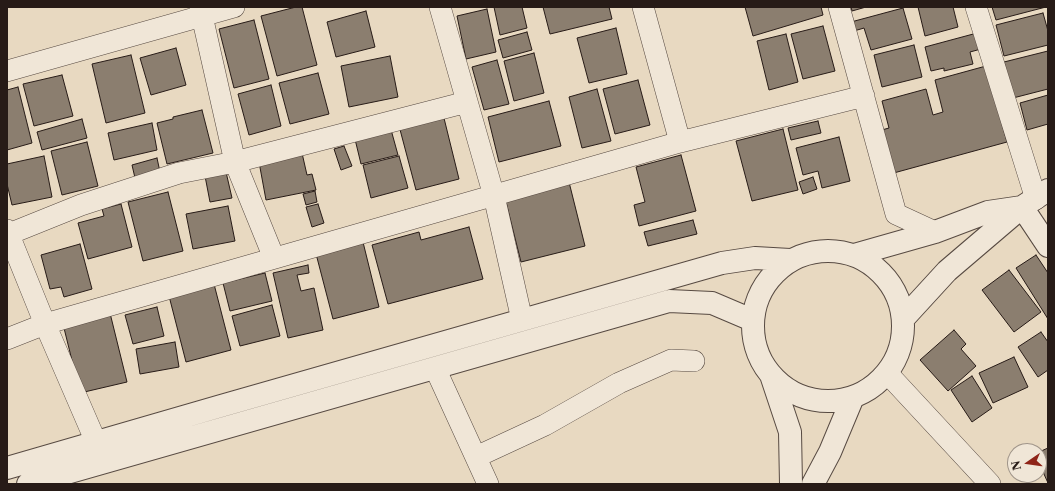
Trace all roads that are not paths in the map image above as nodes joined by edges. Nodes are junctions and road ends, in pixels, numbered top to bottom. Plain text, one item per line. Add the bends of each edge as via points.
1 (234, 7) edge
2 (440, 7) edge
3 (643, 7) edge
4 (839, 7) edge
5 (976, 7) edge
6 (201, 11) edge
7 (7, 71) edge
8 (864, 96) junction
9 (467, 102) junction
10 (680, 142) junction
11 (235, 162) junction
12 (494, 196) junction
13 (1035, 199) edge
14 (8, 232) edge
15 (935, 232) junction
16 (1048, 246) edge
17 (854, 255) junction
18 (274, 258) junction
19 (790, 260) junction
20 (902, 319) junction
21 (522, 320) junction
22 (752, 320) junction
23 (45, 324) junction
24 (7, 339) edge
25 (694, 361) dead end
26 (435, 368) junction
27 (888, 374) junction
28 (771, 375) junction
29 (853, 397) junction
30 (96, 442) junction
31 (476, 457) junction
32 (7, 468) edge
33 (28, 484) edge
34 (488, 484) edge
35 (791, 484) edge
36 (813, 484) edge
37 (990, 484) edge

1 - 6 street
2 - 9 street
3 - 10 street
4 - 8 street
5 - 13 street
6 - 7 street
6 - 11 street
8 - 10 street
8 - 15 street via 896,214
9 - 11 street
9 - 12 street
10 - 12 street
11 - 14 street via 178,173
11 - 18 street
12 - 18 street
12 - 21 street
13 - 15 street via 988,212
13 - 16 street
13 - 20 street via 947,271
14 - 23 street
15 - 17 street
17 - 19 street via 831,250 807,252
17 - 20 street via 877,269 888,281
18 - 23 street
19 - 21 street via 755,258 722,263
19 - 22 street via 773,273 763,286
20 - 27 street via 899,350
21 - 30 street
22 - 26 street via 712,303 669,301
22 - 28 street via 755,348
23 - 24 street
23 - 30 street
25 - 31 street via 671,360 619,383 545,425
26 - 31 street
26 - 33 street
27 - 29 street
27 - 37 street
28 - 29 street via 800,396 832,401
28 - 35 street via 790,432
29 - 36 street via 830,452
30 - 32 street
31 - 34 street

